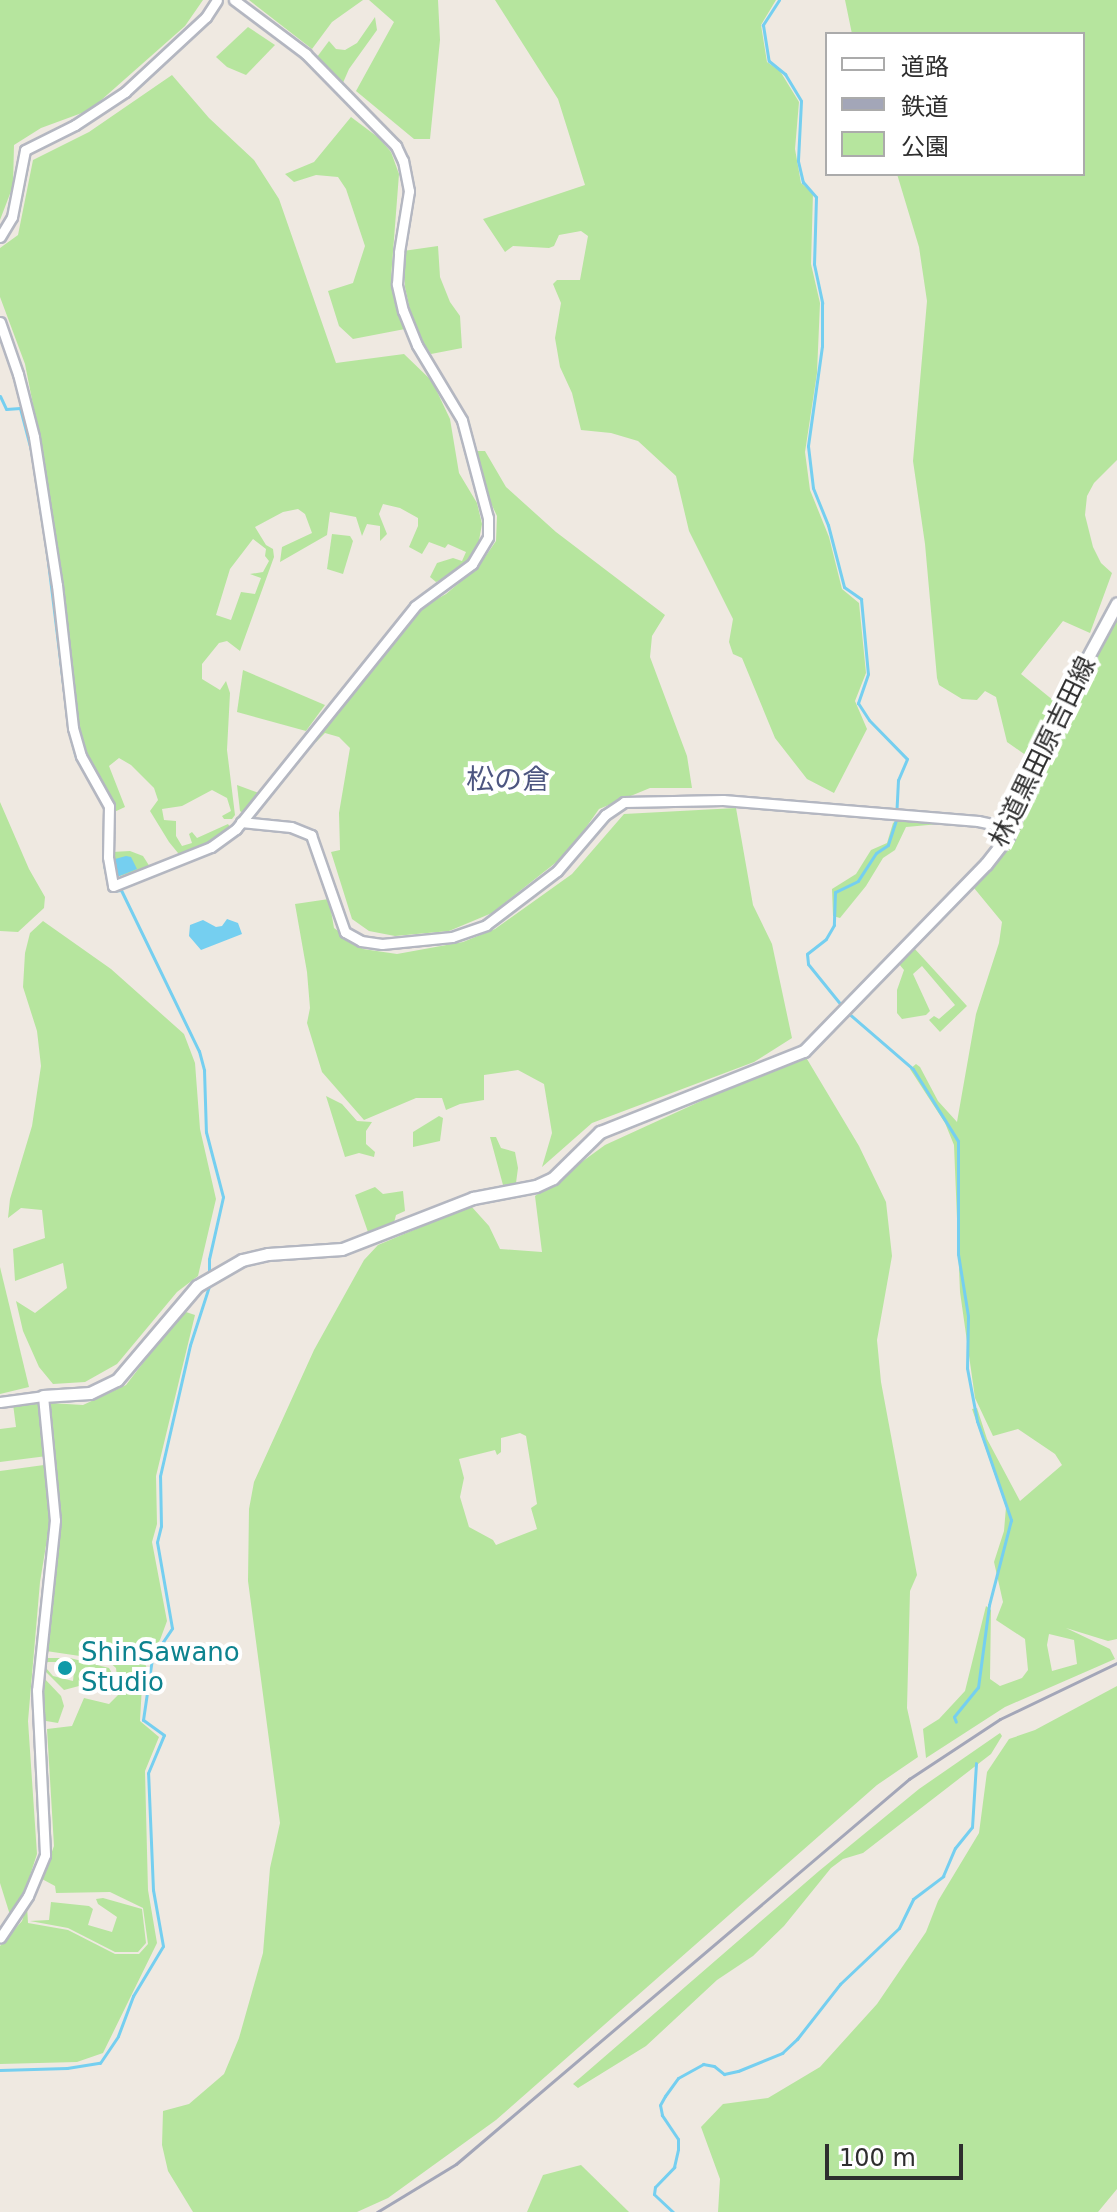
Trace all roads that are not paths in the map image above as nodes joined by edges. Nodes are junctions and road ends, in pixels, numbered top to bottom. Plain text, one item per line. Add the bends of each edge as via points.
1 (217, 0) edge
2 (234, 0) edge
3 (0, 237) edge
4 (0, 322) edge
5 (1117, 603) edge
6 (241, 822) junction
7 (1012, 828) junction
8 (43, 1396) junction
9 (0, 1402) edge
10 (0, 1938) edge

1 - 3 street via 179,44 116,99 25,150 12,217
2 - 6 street via 306,54 400,154 409,191 397,284 403,311 462,420 488,518 488,537 472,564 415,606
4 - 6 street via 18,374 44,492 73,728 81,756 109,806 113,886 211,847
5 - 7 street, 林道黒田原吉田線 via 1056,716
6 - 7 street via 291,827 311,835 345,932 382,944 452,937 486,925 557,871 605,815 624,802 723,800
7 - 8 street, 林道黒田原吉田線 via 986,864 804,1051 600,1132 553,1178 536,1186 473,1198 342,1249 242,1260 197,1286 117,1380 90,1393
8 - 9 street
8 - 10 street via 55,1520 37,1690 45,1855 28,1896

